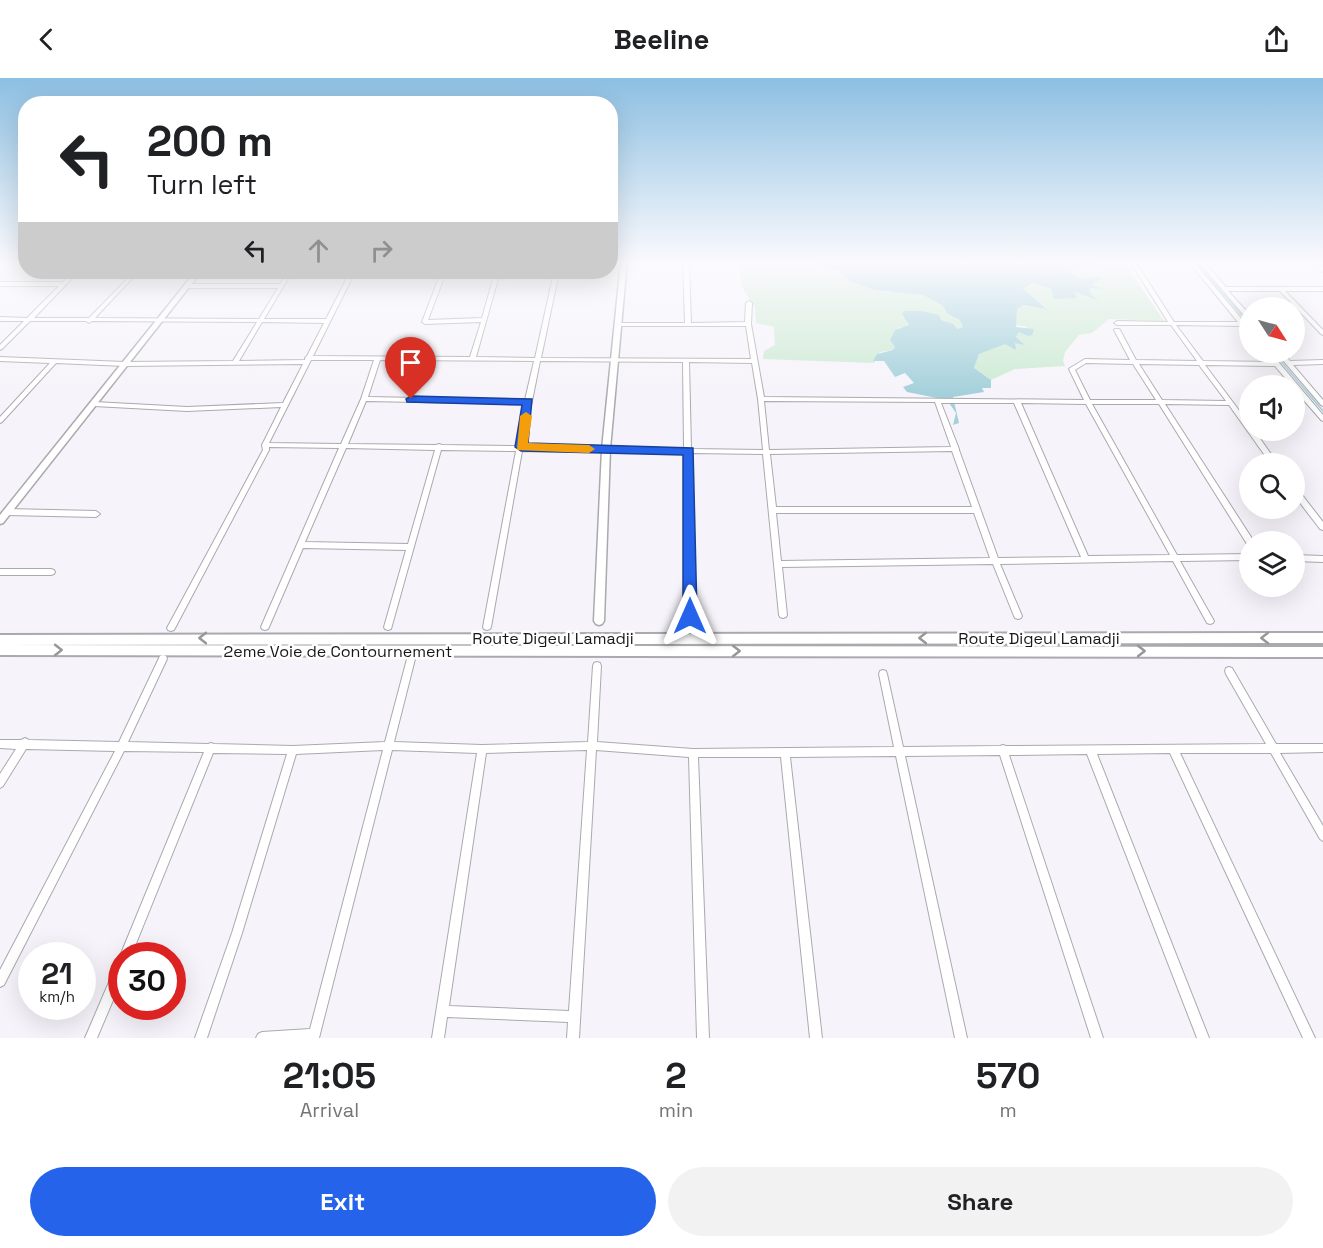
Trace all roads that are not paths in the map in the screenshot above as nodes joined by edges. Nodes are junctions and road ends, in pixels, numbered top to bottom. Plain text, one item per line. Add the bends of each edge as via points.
1 (42, 306) edge
2 (104, 306) edge
3 (170, 306) edge
4 (269, 306) edge
5 (334, 306) edge
6 (431, 306) edge
7 (487, 306) edge
8 (549, 306) edge
9 (620, 306) edge
10 (687, 306) edge
11 (749, 306) edge
12 (1161, 306) edge
13 (1227, 306) edge
14 (1297, 306) edge
15 (0, 319) edge
16 (29, 319) junction
17 (261, 320) junction
18 (483, 320) junction
19 (1239, 320) edge
20 (89, 321) junction
21 (158, 321) junction
22 (326, 321) junction
23 (1172, 323) junction
24 (688, 324) junction
25 (748, 324) junction
26 (1239, 324) edge
27 (619, 325) junction
28 (1323, 333) edge
29 (0, 348) edge
30 (473, 358) junction
31 (0, 359) edge
32 (537, 359) junction
33 (307, 360) junction
34 (377, 360) junction
35 (686, 361) junction
36 (755, 361) junction
37 (1134, 361) junction
38 (1201, 361) junction
39 (54, 362) junction
40 (616, 362) junction
41 (1323, 362) edge
42 (235, 363) junction
43 (1288, 363) edge
44 (1305, 363) edge
45 (124, 364) junction
46 (1276, 364) joint
47 (364, 399) junction
48 (761, 399) junction
49 (528, 402) junction
50 (938, 402) junction
51 (1017, 402) junction
52 (1088, 402) junction
53 (1161, 403) junction
54 (1229, 403) junction
55 (94, 404) junction
56 (1323, 404) edge
57 (284, 405) junction
58 (1239, 416) edge
59 (1323, 419) edge
60 (0, 421) edge
61 (265, 445) junction
62 (439, 446) junction
63 (343, 447) junction
64 (521, 447) junction
65 (956, 449) junction
66 (606, 450) junction
67 (689, 451) junction
68 (766, 452) junction
69 (1305, 503) edge
70 (774, 510) junction
71 (977, 510) junction
72 (7, 512) junction
73 (96, 514) dead end
74 (0, 521) edge
75 (1323, 527) edge
76 (1243, 531) edge
77 (301, 545) junction
78 (410, 547) junction
79 (1175, 556) junction
80 (1239, 557) edge
81 (1085, 558) junction
82 (1305, 558) edge
83 (1323, 559) edge
84 (995, 560) junction
85 (777, 564) junction
86 (0, 572) edge
87 (51, 572) dead end
88 (783, 615) dead end
89 (690, 616) dead end
90 (1018, 616) dead end
91 (599, 621) dead end
92 (1210, 621) dead end
93 (265, 627) dead end
94 (388, 627) dead end
95 (487, 627) dead end
96 (171, 628) dead end
97 (1323, 638) edge
98 (0, 640) edge
99 (0, 650) edge
100 (1323, 652) edge
101 (411, 658) dead end
102 (162, 659) dead end
103 (597, 666) dead end
104 (1229, 671) dead end
105 (883, 674) dead end
106 (25, 742) junction
107 (0, 744) edge
108 (388, 746) junction
109 (593, 746) junction
110 (211, 747) junction
111 (121, 748) junction
112 (1323, 748) edge
113 (482, 749) junction
114 (1004, 749) junction
115 (1090, 749) junction
116 (1173, 749) junction
117 (1274, 749) junction
118 (293, 750) junction
119 (899, 750) junction
120 (693, 753) junction
121 (785, 753) junction
122 (0, 783) edge
123 (1323, 836) edge
124 (132, 942) edge
125 (0, 981) edge
126 (108, 998) edge
127 (442, 1011) junction
128 (574, 1017) junction
129 (313, 1036) edge
130 (91, 1038) edge
131 (201, 1038) edge
132 (262, 1038) edge
133 (438, 1038) edge
134 (573, 1038) edge
135 (703, 1038) edge
136 (816, 1038) edge
137 (961, 1038) edge
138 (1097, 1038) edge
139 (1203, 1038) edge
140 (1309, 1038) edge

1 - 16 street
2 - 20 street
3 - 21 street
4 - 17 street
5 - 22 street
6 - 18 street via 425,322
7 - 18 street
8 - 32 street
9 - 27 street
10 - 24 street
11 - 25 street
12 - 23 street
13 - 19 street
14 - 28 street
15 - 16 street
16 - 20 street
16 - 29 street
17 - 21 street
17 - 22 street
17 - 42 street
18 - 30 street
20 - 21 street
21 - 45 street
22 - 33 street
23 - 26 street
23 - 37 street via 1117,326
23 - 38 street
24 - 25 street
24 - 27 street
25 - 36 street
27 - 40 street
30 - 32 street
30 - 34 street
31 - 39 street
32 - 40 street
32 - 49 street
33 - 34 street
33 - 42 street
33 - 57 street
34 - 47 street
35 - 36 street
35 - 40 street
35 - 67 street
36 - 48 street
37 - 38 street
37 - 52 street via 1085,361 1074,366 1073,373
37 - 53 street
38 - 46 street
38 - 54 street
39 - 45 street
39 - 60 street
40 - 66 street
41 - 44 street
42 - 45 street
43 - 56 street
45 - 55 street
46 - 59 street
47 - 49 street
47 - 63 street
48 - 50 street
48 - 68 street
49 - 64 street
50 - 51 street
50 - 65 street
51 - 52 street
51 - 81 street
52 - 53 street
52 - 79 street
53 - 54 street
53 - 76 street
54 - 58 street
55 - 57 street via 187,409
55 - 72 street
57 - 61 street
61 - 63 street
61 - 96 street via 266,450
62 - 63 street
62 - 64 street
62 - 78 street
63 - 77 street
64 - 66 street
64 - 95 street
65 - 68 street
65 - 71 street
66 - 67 street
66 - 91 street
67 - 68 street
67 - 89 street
68 - 70 street
69 - 75 street
70 - 71 street
70 - 85 street
71 - 84 street
72 - 73 street
72 - 74 street
77 - 78 street
77 - 93 street
78 - 94 street
79 - 80 street
79 - 81 street
79 - 92 street
81 - 84 street
82 - 83 street
84 - 85 street
84 - 90 street
85 - 88 street
86 - 87 street
97 -> 98 main road, Route Digeul Lamadji
99 -> 100 main road, 2eme Voie de Contournement
101 - 108 street
102 - 111 street
103 - 109 street
104 - 117 street
105 - 119 street
106 - 107 street
106 - 111 street
106 - 122 street
108 - 113 street
108 - 118 street
108 - 129 street
109 - 113 street
109 - 120 street
109 - 128 street
110 - 111 street
110 - 118 street
110 - 124 street
111 - 125 street
112 - 117 street
113 - 127 street
114 - 115 street
114 - 119 street
114 - 138 street
115 - 116 street
115 - 139 street
116 - 117 street
116 - 140 street
117 - 123 street
118 - 131 street
119 - 121 street
119 - 137 street
120 - 121 street
120 - 135 street
121 - 136 street
126 - 130 street
127 - 128 street
127 - 133 street
128 - 134 street
129 - 132 street

